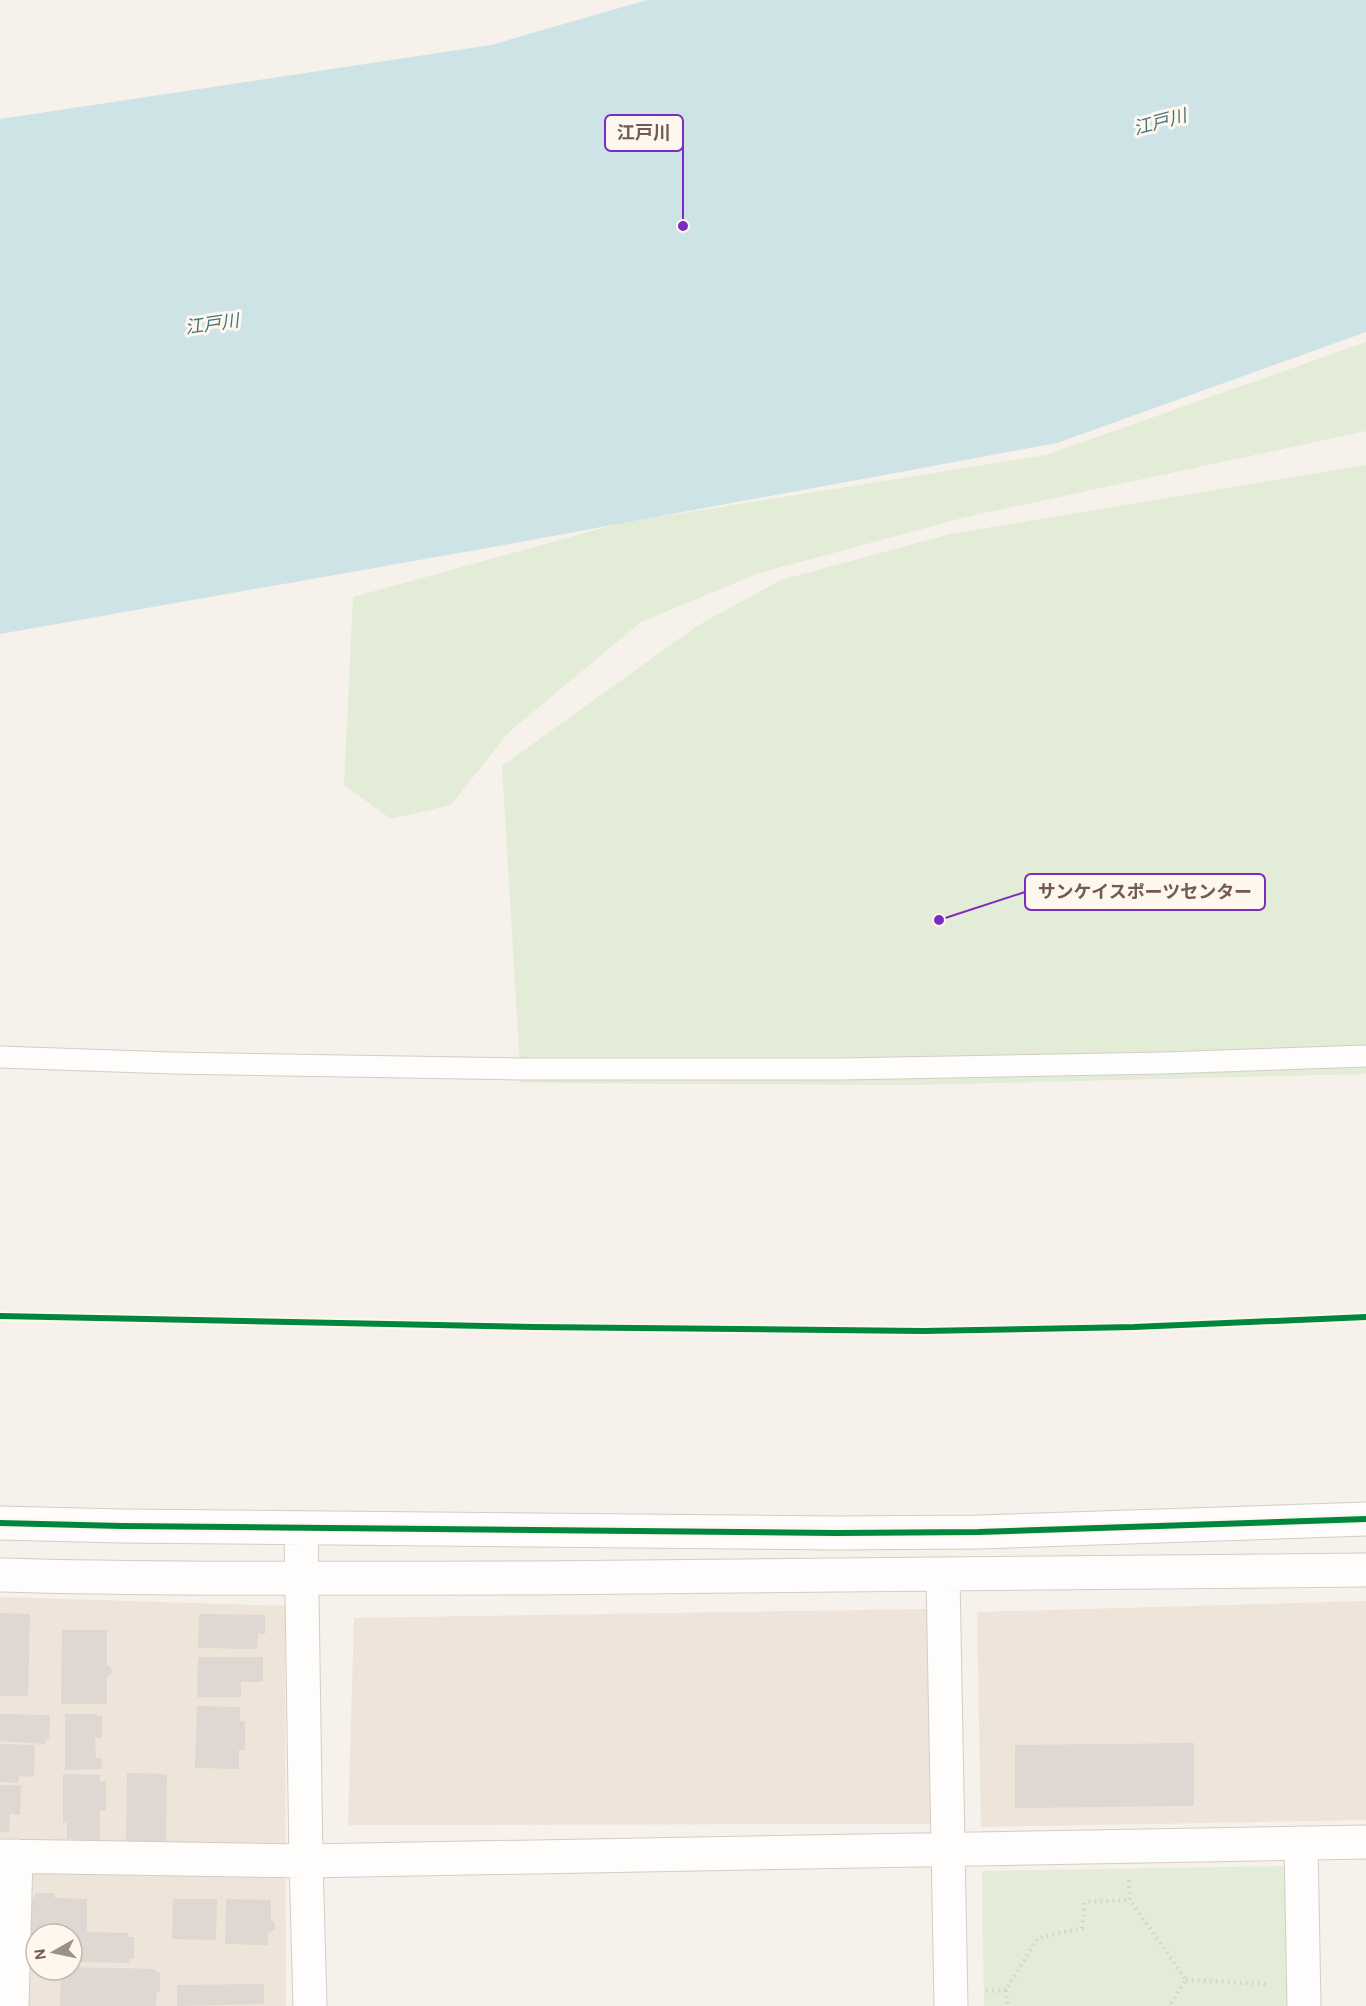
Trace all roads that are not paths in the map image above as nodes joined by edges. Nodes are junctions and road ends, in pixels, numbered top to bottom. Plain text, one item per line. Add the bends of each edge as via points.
1 (1366, 1056) edge
2 (0, 1057) edge
3 (1366, 1519) edge
4 (0, 1523) edge
5 (302, 1528) junction
6 (1366, 1570) edge
7 (0, 1575) edge
8 (943, 1577) junction
9 (303, 1578) junction
10 (1366, 1842) edge
11 (1302, 1843) junction
12 (947, 1849) junction
13 (8, 1856) edge
14 (306, 1861) junction
15 (1304, 1996) edge
16 (951, 1999) edge
17 (12, 2006) edge
18 (310, 2006) edge

1 - 2 lane via 841,1070 487,1068
3 - 5 street via 848,1533
4 - 5 street
5 - 9 street
6 - 8 street
7 - 9 street
8 - 9 street
8 - 12 street
9 - 14 street
10 - 11 street
11 - 12 street
11 - 15 street
12 - 14 street
12 - 16 street
13 - 14 street
13 - 17 street
14 - 18 street

